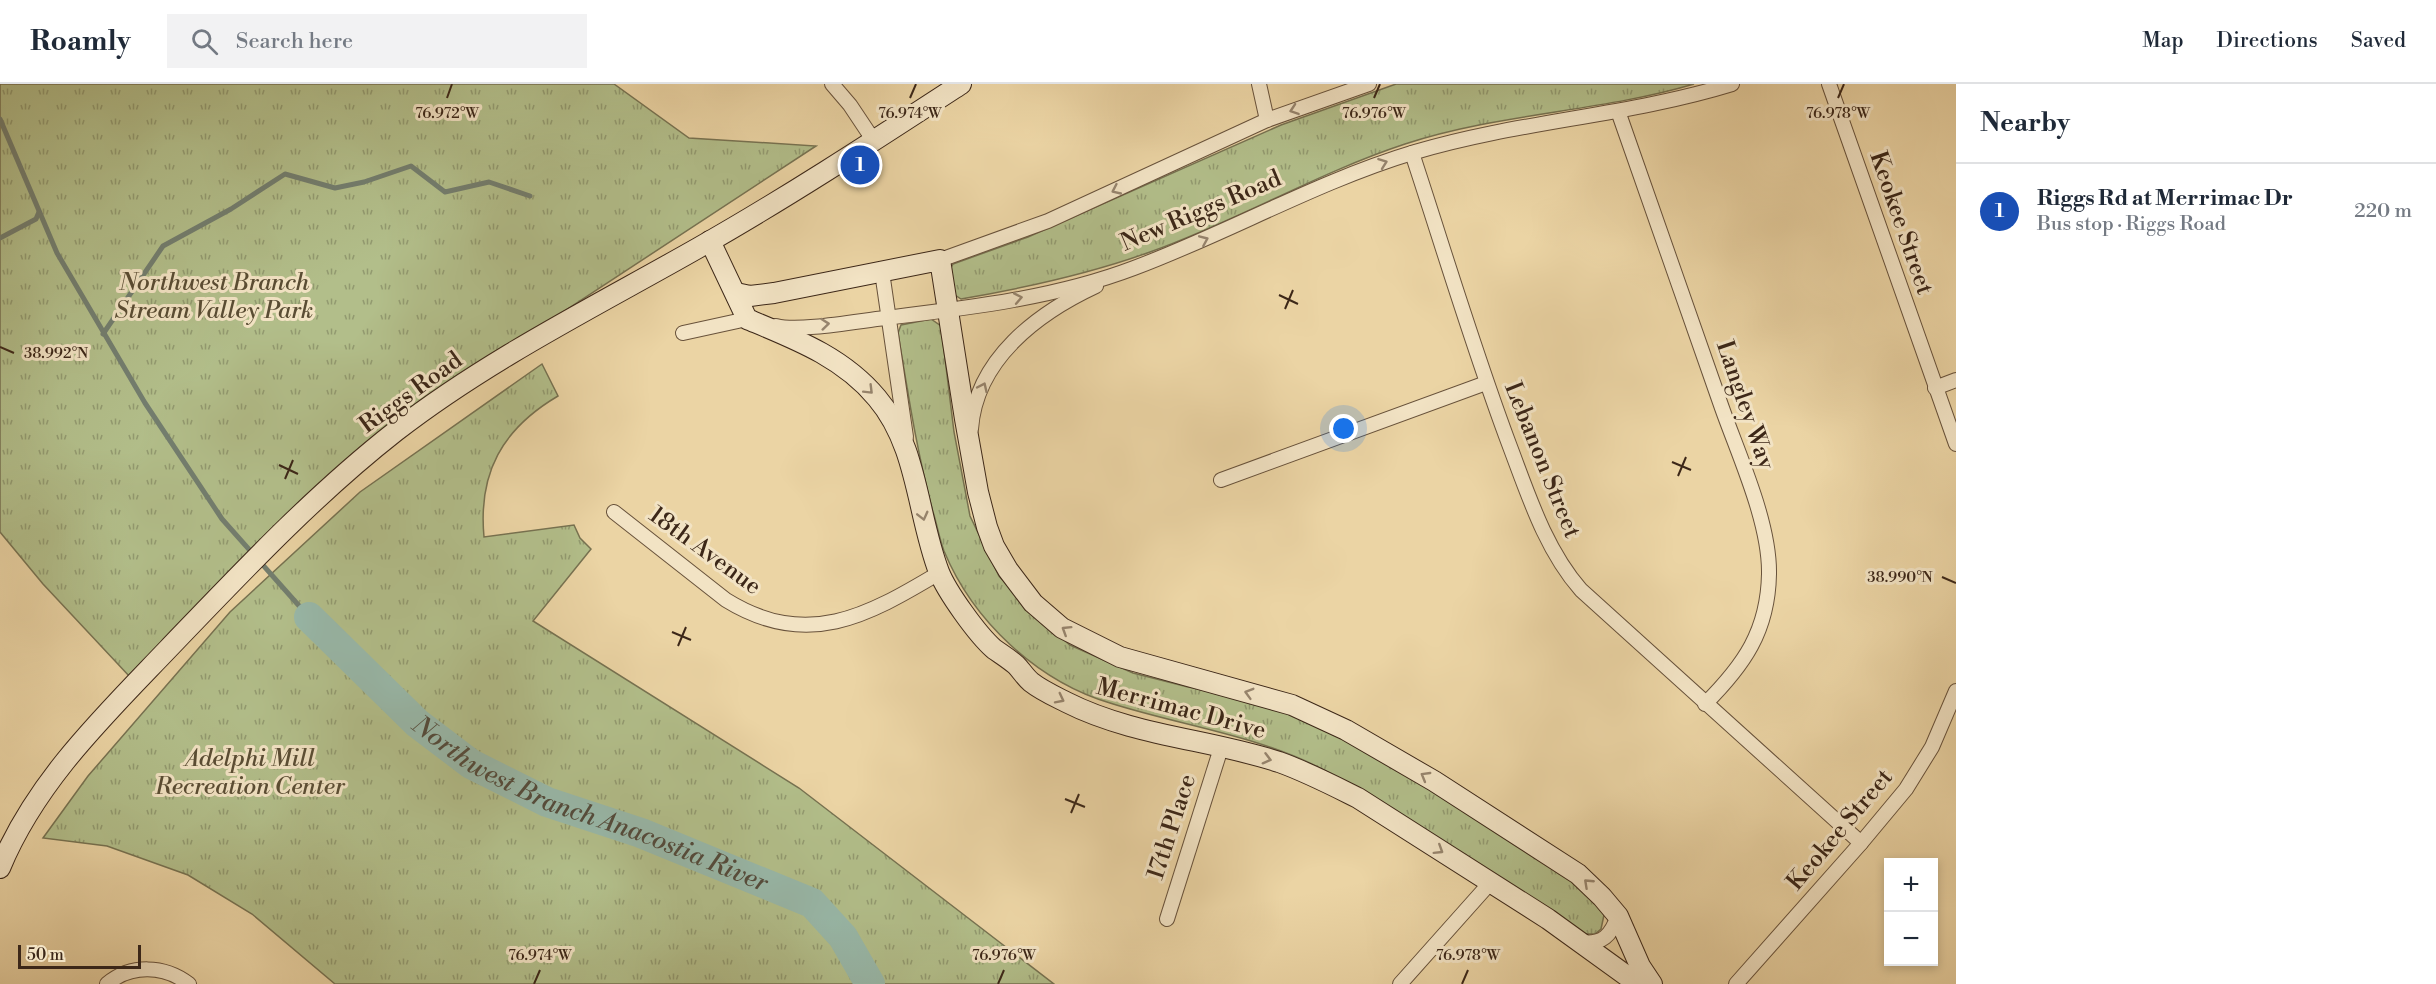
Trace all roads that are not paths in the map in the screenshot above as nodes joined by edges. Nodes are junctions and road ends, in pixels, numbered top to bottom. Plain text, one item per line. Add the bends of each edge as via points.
1 (832, 84) edge
2 (961, 84) edge
3 (1259, 84) edge
4 (1369, 84) edge
5 (1731, 84) edge
6 (1829, 84) edge
7 (1618, 111) junction
8 (1267, 120) junction
9 (874, 141) junction
10 (1412, 153) junction
11 (710, 241) junction
12 (940, 260) junction
13 (1131, 269) junction
14 (882, 273) junction
15 (736, 293) junction
16 (948, 310) junction
17 (888, 317) junction
18 (747, 319) junction
19 (683, 333) dead end
20 (1956, 380) edge
21 (1486, 383) junction
22 (1935, 388) junction
23 (970, 443) junction
24 (1956, 444) edge
25 (909, 459) junction
26 (1221, 480) dead end
27 (614, 512) dead end
28 (939, 573) junction
29 (1956, 691) edge
30 (1705, 704) junction
31 (1221, 748) junction
32 (1861, 843) junction
33 (0, 868) edge
34 (1490, 883) junction
35 (1618, 916) junction
36 (1167, 919) dead end
37 (1578, 942) junction
38 (106, 984) edge
39 (189, 984) edge
40 (1400, 984) edge
41 (1638, 984) edge
42 (1652, 984) edge
43 (1736, 984) edge

1 - 9 street
2 - 9 street, Riggs Road
3 - 8 street
4 -> 8 street
5 - 7 street, New Riggs Road
6 - 22 street, Keokee Street
7 - 10 street, New Riggs Road via 1477,135
7 - 30 street, Langley Way via 1750,488 1768,554 1766,603 1757,636 1738,669
8 -> 12 street via 1048,221
9 - 11 street, Riggs Road
13 -> 10 street, New Riggs Road
10 - 21 street, Lebanon Street
11 - 15 street
11 - 33 street, Riggs Road via 581,313 438,401 340,478 243,571 84,738 23,821
12 - 14 street
12 - 16 street, Merrimac Drive
16 -> 13 street, New Riggs Road via 1058,290
23 -> 13 street via 978,398 996,362 1014,339 1070,298
14 - 15 street via 774,293
14 - 17 street, Merrimac Drive
15 - 18 street
16 - 17 street, New Riggs Road
16 - 23 street, Merrimac Drive
18 -> 17 street, New Riggs Road via 783,328
17 - 25 street, Merrimac Drive
18 - 19 street, New Riggs Road
18 -> 25 street via 835,360 864,384 888,411
20 - 22 street
21 - 26 street
21 - 30 street, Lebanon Street via 1532,506 1561,564 1581,590
22 - 24 street, Keokee Street
35 -> 23 street, Merrimac Drive via 1578,874 1346,730 1292,705 1120,657 1062,628 1033,603 994,546 978,492
25 -> 28 street, Merrimac Drive
27 - 28 street, 18th Avenue via 726,600 776,622 810,625 847,620 891,601
28 -> 31 street, Merrimac Drive via 993,648 1050,694 1104,718
29 - 32 street, Keokee Street via 1919,770
30 - 32 street, Lebanon Street
31 -> 34 street, Merrimac Drive via 1279,762 1334,786
31 - 36 street, 17th Place
32 - 43 street, Keokee Street
34 - 37 street, Merrimac Drive
34 - 40 street
35 - 37 street via 1611,933 1601,942
35 - 42 street, Merrimac Drive
37 - 41 street, Merrimac Drive
38 - 39 street via 130,971 148,970 171,973

